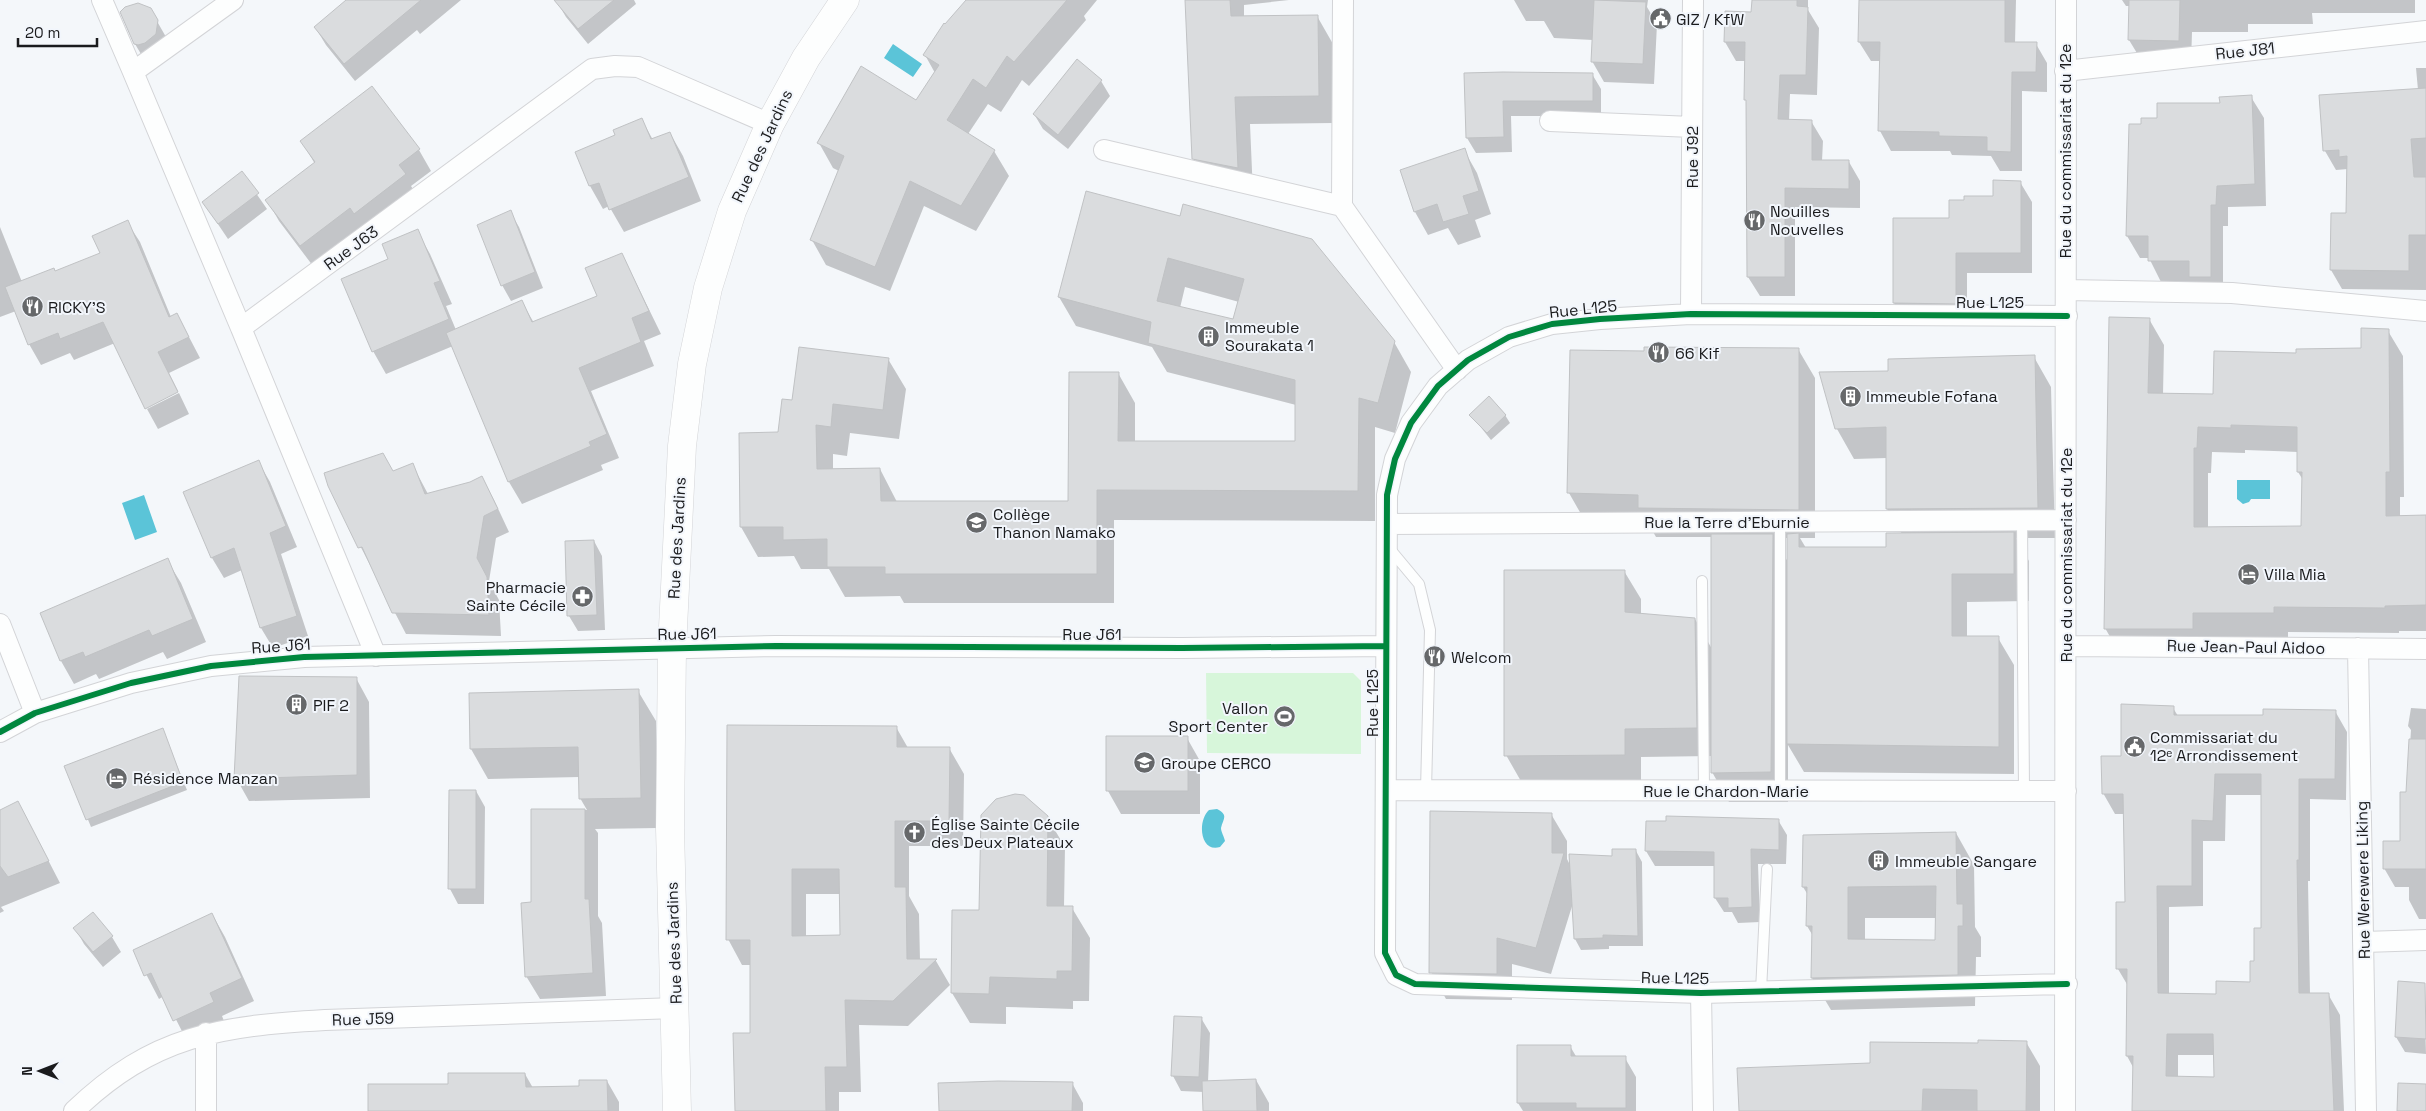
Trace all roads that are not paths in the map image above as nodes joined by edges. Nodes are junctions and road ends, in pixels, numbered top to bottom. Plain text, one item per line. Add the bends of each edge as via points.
1 (102, 0) edge
2 (233, 0) edge
3 (845, 0) edge
4 (1343, 0) edge
5 (1693, 0) edge
6 (2066, 0) edge
7 (2426, 31) edge
8 (2065, 71) junction
9 (133, 72) junction
10 (1550, 120) dead end
11 (770, 124) junction
12 (1692, 127) junction
13 (1104, 150) dead end
14 (1342, 206) junction
15 (2066, 290) junction
16 (2426, 311) edge
17 (1691, 314) junction
18 (2067, 316) junction
19 (241, 328) junction
20 (1457, 370) junction
21 (2022, 520) junction
22 (2066, 520) junction
23 (1780, 522) junction
24 (1387, 524) junction
25 (1387, 545) junction
26 (1702, 581) dead end
27 (0, 624) edge
28 (1386, 646) junction
29 (2067, 646) junction
30 (672, 648) junction
31 (2358, 648) junction
32 (2426, 649) edge
33 (376, 656) junction
34 (35, 713) junction
35 (0, 732) edge
36 (1386, 790) junction
37 (1426, 790) junction
38 (1704, 790) junction
39 (1780, 791) junction
40 (2024, 791) junction
41 (2066, 791) junction
42 (1767, 870) dead end
43 (2426, 940) edge
44 (2364, 942) junction
45 (2067, 984) junction
46 (1761, 991) junction
47 (1701, 993) junction
48 (676, 1008) junction
49 (206, 1033) junction
50 (74, 1111) edge
51 (206, 1111) edge
52 (677, 1111) edge
53 (1703, 1111) edge
54 (2065, 1111) edge
55 (2366, 1111) edge

1 - 9 street
2 - 9 street
3 - 11 main road, Rue des Jardins via 806,58
4 - 14 street
5 - 12 street, Rue J92
6 - 8 street, Rue du commissariat du 12e
7 - 8 street, Rue J81
8 - 15 street, Rue du commissariat du 12e
9 - 19 street
10 - 12 street
11 - 19 street, Rue J63 via 638,67 592,69
11 - 30 main road, Rue des Jardins via 732,211 708,288 692,364 682,446
12 - 17 street, Rue J92
13 - 14 street
14 - 20 street
15 - 16 street via 2232,293
15 - 18 street, Rue du commissariat du 12e
17 - 18 street, Rue L125
17 - 20 street, Rue L125 via 1552,324 1509,337 1468,360
18 - 22 street, Rue du commissariat du 12e
19 - 33 street
20 - 24 street, Rue L125 via 1438,386 1411,423 1395,459 1387,494
21 - 22 street, Rue la Terre d'Eburnie
21 - 23 street, Rue la Terre d'Eburnie
21 - 40 lane
22 - 29 street, Rue du commissariat du 12e
23 - 24 street, Rue la Terre d'Eburnie
23 - 39 lane
24 - 25 street, Rue L125
25 - 28 street, Rue L125
25 - 37 lane via 1418,584 1430,630
26 - 38 lane
27 - 34 street
28 - 30 street, Rue J61
28 - 36 street, Rue L125
29 - 31 street, Rue Jean-Paul Aidoo
29 - 41 street, Rue du commissariat du 12e
30 - 33 street, Rue J61
30 - 48 main road, Rue des Jardins via 670,828
31 - 32 street, Rue Jean-Paul Aidoo
31 - 44 street, Rue Werewere Liking
33 - 34 street, Rue J61 via 304,657 211,666 132,683
34 - 35 street, Rue J61
36 - 37 street, Rue le Chardon-Marie
36 - 47 street, Rue L125 via 1385,953 1396,975 1415,984
37 - 38 street, Rue le Chardon-Marie
38 - 39 street, Rue le Chardon-Marie
39 - 40 street, Rue le Chardon-Marie
40 - 41 street, Rue le Chardon-Marie
41 - 45 street, Rue du commissariat du 12e
42 - 46 lane
43 - 44 street
44 - 55 street, Rue Werewere Liking
45 - 46 street, Rue L125
45 - 54 street, Rue du commissariat du 12e
46 - 47 street, Rue L125
47 - 53 street
48 - 49 street, Rue J59 via 324,1020
48 - 52 main road, Rue des Jardins
49 - 50 street, Rue J59 via 160,1050 127,1068
49 - 51 street

